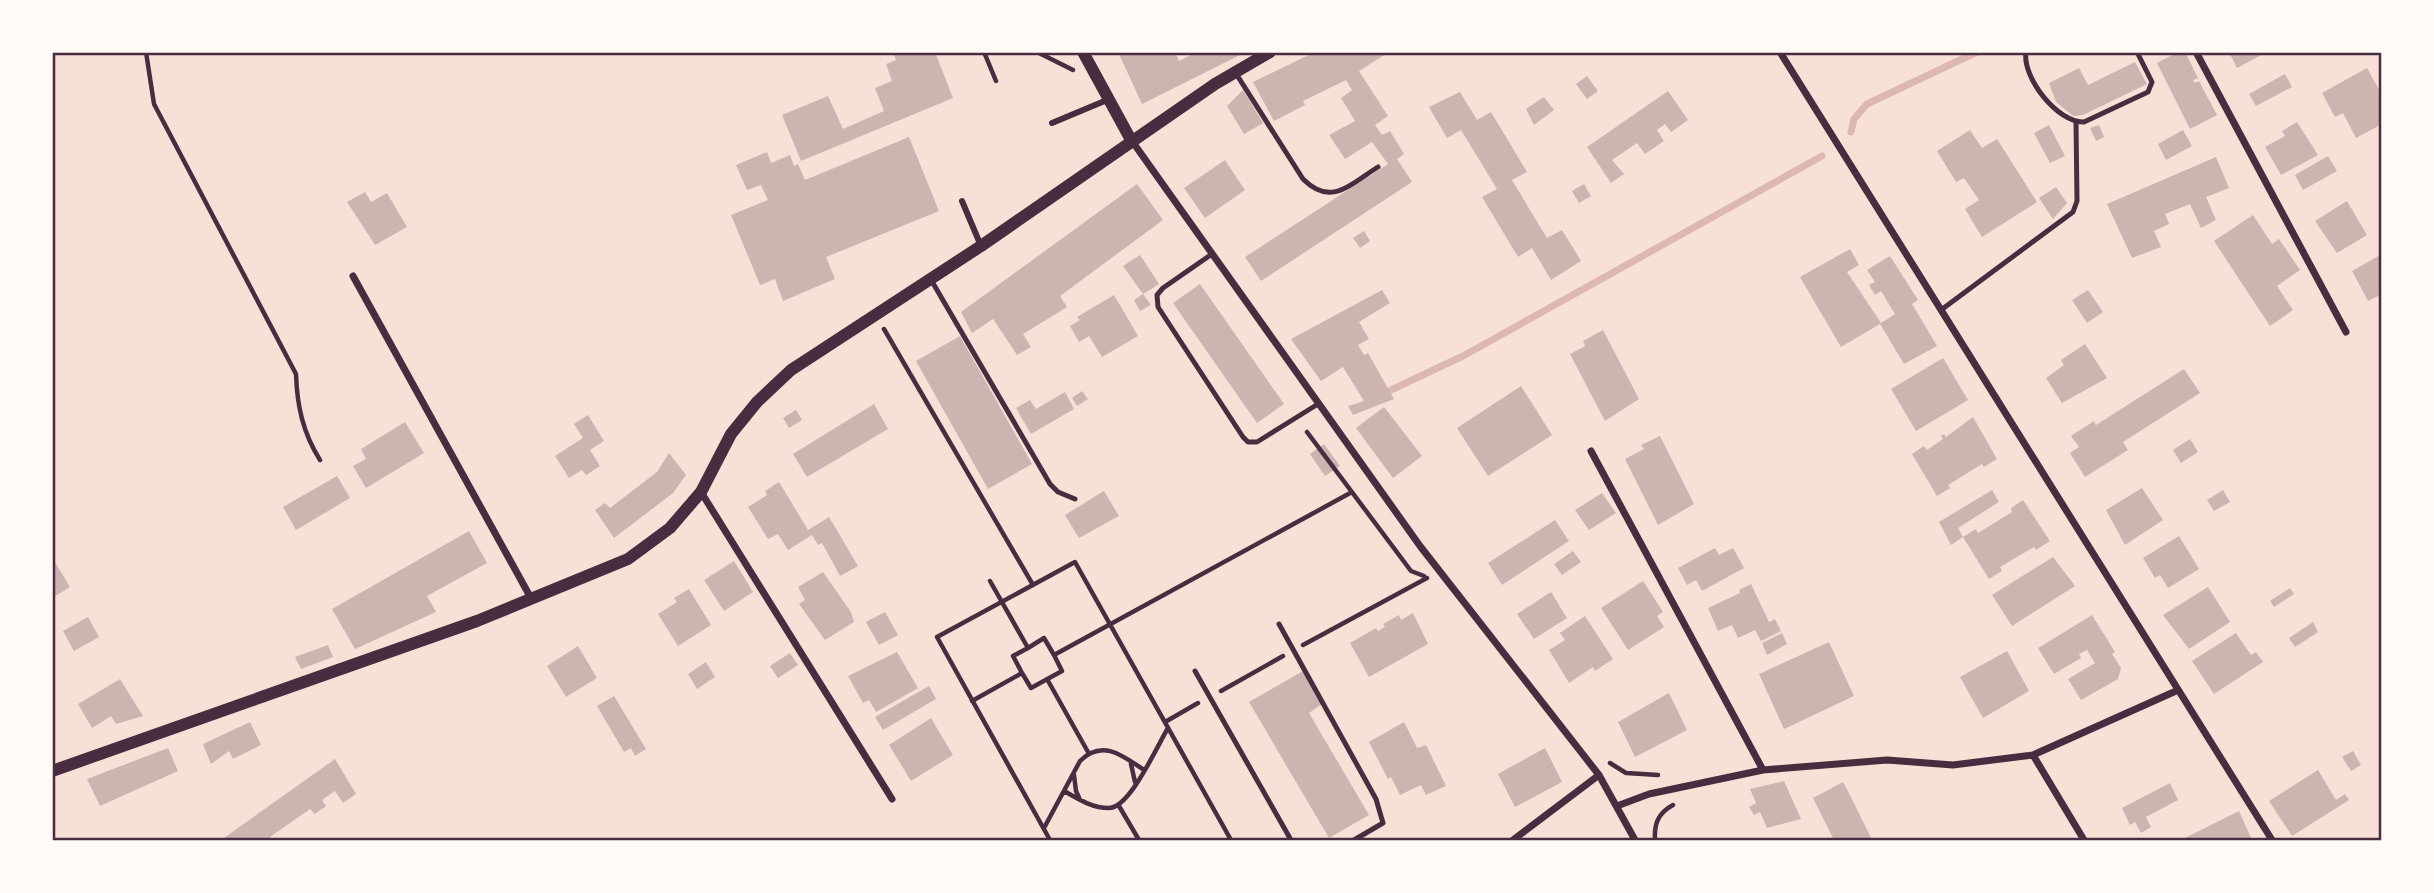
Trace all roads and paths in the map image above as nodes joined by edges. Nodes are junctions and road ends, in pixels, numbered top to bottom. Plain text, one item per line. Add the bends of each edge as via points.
1 (146, 52) edge
2 (984, 52) edge
3 (1037, 52) edge
4 (1083, 52) edge
5 (1270, 52) edge
6 (1780, 52) edge
7 (2026, 52) edge
8 (2137, 52) edge
9 (2196, 52) edge
10 (1077, 72) dead end
11 (1235, 72) junction
12 (996, 81) dead end
13 (1108, 100) junction
14 (2076, 122) junction
15 (1052, 123) dead end
16 (1131, 140) junction
17 (1378, 167) dead end
18 (962, 201) dead end
19 (981, 246) junction
20 (1212, 254) junction
21 (353, 276) dead end
22 (930, 278) junction
23 (1941, 310) junction
24 (875, 314) junction
25 (2346, 332) dead end
26 (1318, 404) junction
27 (1307, 432) dead end
28 (1591, 452) dead end
29 (320, 460) dead end
30 (701, 492) junction
31 (1352, 492) junction
32 (1075, 499) dead end
33 (1425, 576) junction
34 (990, 581) dead end
35 (1034, 585) junction
36 (1434, 587) dead end
37 (532, 600) junction
38 (1002, 602) junction
39 (1110, 624) junction
40 (1279, 624) dead end
41 (1028, 648) junction
42 (1294, 650) junction
43 (1054, 655) junction
44 (1195, 671) dead end
45 (1022, 673) junction
46 (1047, 680) junction
47 (2176, 691) junction
48 (1209, 697) junction
49 (972, 701) junction
50 (1167, 724) junction
51 (1088, 752) junction
52 (2033, 755) junction
53 (1602, 758) dead end
54 (1127, 759) junction
55 (1075, 769) junction
56 (1144, 770) junction
57 (1763, 770) junction
58 (52, 771) edge
59 (1599, 775) junction
60 (1664, 775) dead end
61 (1135, 786) junction
62 (1064, 791) junction
63 (891, 799) dead end
64 (1081, 800) junction
65 (1678, 803) dead end
66 (1119, 806) junction
67 (1617, 806) junction
68 (1044, 829) junction
69 (1050, 841) edge
70 (1139, 841) edge
71 (1231, 841) edge
72 (1291, 841) edge
73 (1353, 841) edge
74 (1513, 841) edge
75 (1635, 841) edge
76 (1655, 841) edge
77 (2084, 841) edge
78 (2272, 841) edge

1 - 29 path via 154,104 296,374 297,404
2 - 12 path
3 - 10 path
4 - 13 street
5 - 11 street
6 - 23 street
7 - 14 lane via 2028,69 2043,97
8 - 14 lane via 2152,82 2148,92
9 - 25 street
11 - 16 street
11 - 17 lane via 1303,179 1316,192 1331,194
13 - 15 street
13 - 16 street
14 - 23 lane via 2077,201 2073,212
16 - 19 street
16 - 20 street
18 - 19 street
19 - 22 street
20 - 26 street
20 - 26 lane via 1163,288 1157,295 1158,307 1243,437 1257,442
21 - 37 street
22 - 24 street
22 - 32 lane via 1050,484
23 - 47 street
24 - 30 street via 791,370 757,402 732,434
24 - 35 path
26 - 59 street via 1443,576
27 - 31 path
28 - 57 street
30 - 37 street via 650,545
30 - 63 street
31 - 33 path via 1411,570
31 - 39 path
33 - 36 path
33 - 42 path
34 - 38 path
35 - 38 path
35 - 39 path via 1075,562
37 - 58 street
38 - 41 path
38 - 49 path via 937,638
39 - 43 path
39 - 50 path
40 - 42 lane
41 - 43 path via 1044,638
41 - 45 path via 1013,656
42 - 48 path
42 - 73 lane via 1376,799 1383,823
43 - 46 path via 1062,671
44 - 48 lane
45 - 46 path via 1031,688
45 - 49 path
46 - 51 path
47 - 52 street
47 - 78 street
48 - 50 path
48 - 72 lane
49 - 68 path
50 - 56 path
50 - 71 path
51 - 54 path via 1108,750
51 - 55 path
52 - 57 street via 1953,765 1887,760
52 - 77 street
53 - 60 path via 1626,773
54 - 56 path
54 - 61 path via 1136,776
55 - 62 path
55 - 64 path via 1073,781
56 - 61 path
57 - 67 street via 1649,794
59 - 67 street
59 - 74 street
61 - 66 path
62 - 64 path
62 - 68 path
64 - 66 path via 1096,807
65 - 76 path via 1663,810 1657,819
66 - 70 path
67 - 75 street
68 - 69 path

